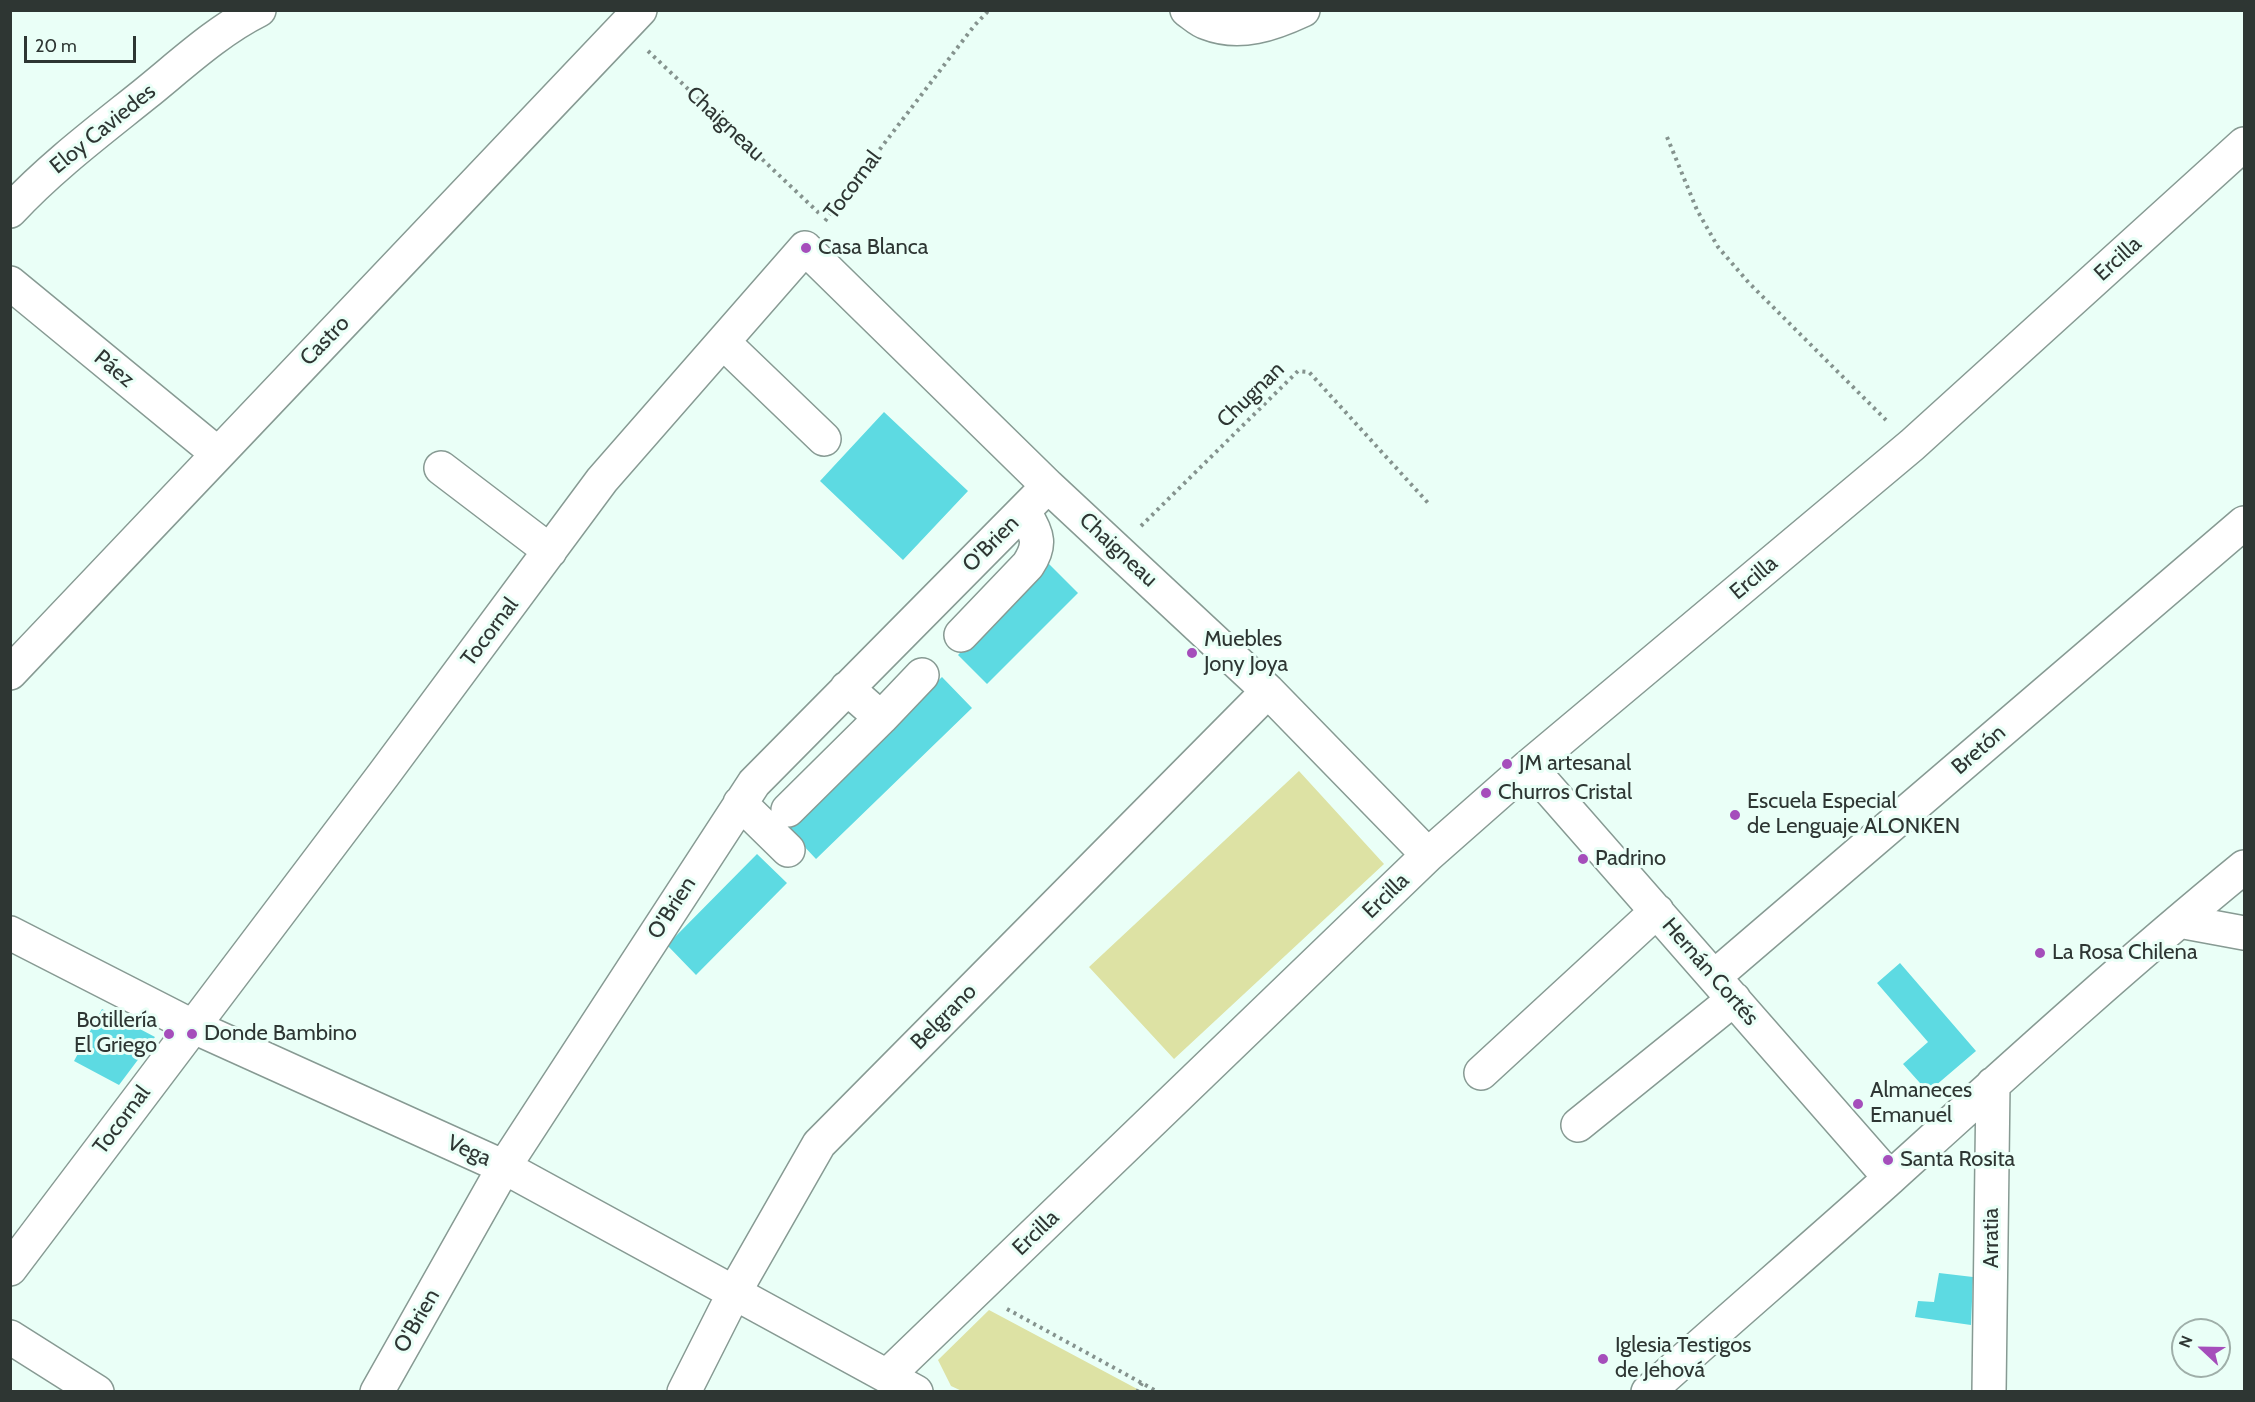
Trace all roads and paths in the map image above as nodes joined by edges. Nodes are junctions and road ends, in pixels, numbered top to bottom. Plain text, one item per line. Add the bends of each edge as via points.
1 (259, 10) edge
2 (989, 10) edge
3 (1187, 10) edge
4 (1303, 10) edge
5 (632, 19) edge
6 (1667, 137) dead end
7 (2244, 144) edge
8 (10, 211) edge
9 (826, 220) junction
10 (805, 248) junction
11 (10, 283) edge
12 (723, 342) junction
13 (824, 439) dead end
14 (1912, 445) junction
15 (218, 454) junction
16 (441, 468) dead end
17 (1048, 486) junction
18 (1429, 504) dead end
19 (1024, 511) junction
20 (2244, 523) edge
21 (1117, 550) junction
22 (550, 551) junction
23 (961, 635) dead end
24 (11, 671) edge
25 (922, 675) dead end
26 (847, 688) junction
27 (1268, 691) junction
28 (881, 718) junction
29 (1529, 766) junction
30 (740, 803) junction
31 (788, 810) dead end
32 (788, 850) dead end
33 (1428, 855) junction
34 (2244, 867) edge
35 (1657, 911) junction
36 (2179, 921) junction
37 (10, 933) edge
38 (2244, 933) edge
39 (1724, 988) junction
40 (192, 1026) junction
41 (1481, 1073) dead end
42 (1993, 1084) junction
43 (1578, 1125) dead end
44 (504, 1167) junction
45 (1890, 1178) junction
46 (10, 1269) edge
47 (735, 1291) junction
48 (1006, 1309) dead end
49 (10, 1337) edge
50 (887, 1376) junction
51 (1142, 1383) junction
52 (97, 1392) edge
53 (376, 1392) edge
54 (684, 1392) edge
55 (916, 1392) edge
56 (1137, 1392) edge
57 (1158, 1392) edge
58 (1648, 1392) edge
59 (1989, 1392) edge

1 - 8 street, Eloy Caviedes via 240,20 162,80 35,185
2 - 9 path, Tocornal
3 - 4 street via 1207,23 1234,29 1270,25
5 - 9 path, Chaigneau
5 - 15 street, Castro
6 - 14 path via 1697,210 1718,247 1749,283
7 - 14 street, Ercilla
9 - 10 path, Tocornal
10 - 12 street, Tocornal
10 - 17 street, Chaigneau
11 - 15 street, Páez
12 - 13 street
12 - 22 street, Tocornal via 602,480
14 - 29 street, Ercilla
15 - 24 street, Castro
16 - 22 street
17 - 19 street, O'Brien
17 - 21 street, Chaigneau
18 - 21 path, Chugnan via 1309,372 1303,370
19 - 23 street via 1036,535 1035,555
19 - 26 street, O'Brien
20 - 39 street, Bretón
21 - 27 street, Chaigneau
22 - 40 street, Tocornal
25 - 28 street
26 - 28 street
26 - 30 street, O'Brien via 754,783
27 - 33 street, Chaigneau
27 - 47 street, Belgrano via 819,1144
28 - 31 street
29 - 33 street, Ercilla
29 - 35 street, Hernán Cortés
30 - 32 street
30 - 44 street, O'Brien
33 - 50 street, Ercilla
34 - 36 street
35 - 39 street, Hernán Cortés
35 - 41 street
36 - 38 street
36 - 42 street
37 - 40 street, Vega
39 - 43 street, Bretón
39 - 45 street, Hernán Cortés
40 - 44 street, Vega
40 - 46 street, Tocornal
42 - 45 street
42 - 59 street, Arratia
44 - 47 street, Vega
44 - 53 street, O'Brien
45 - 58 street
47 - 50 street, Vega
47 - 54 street, Belgrano
48 - 51 path
49 - 52 street
50 - 55 street, Vega
51 - 56 path
51 - 57 path

